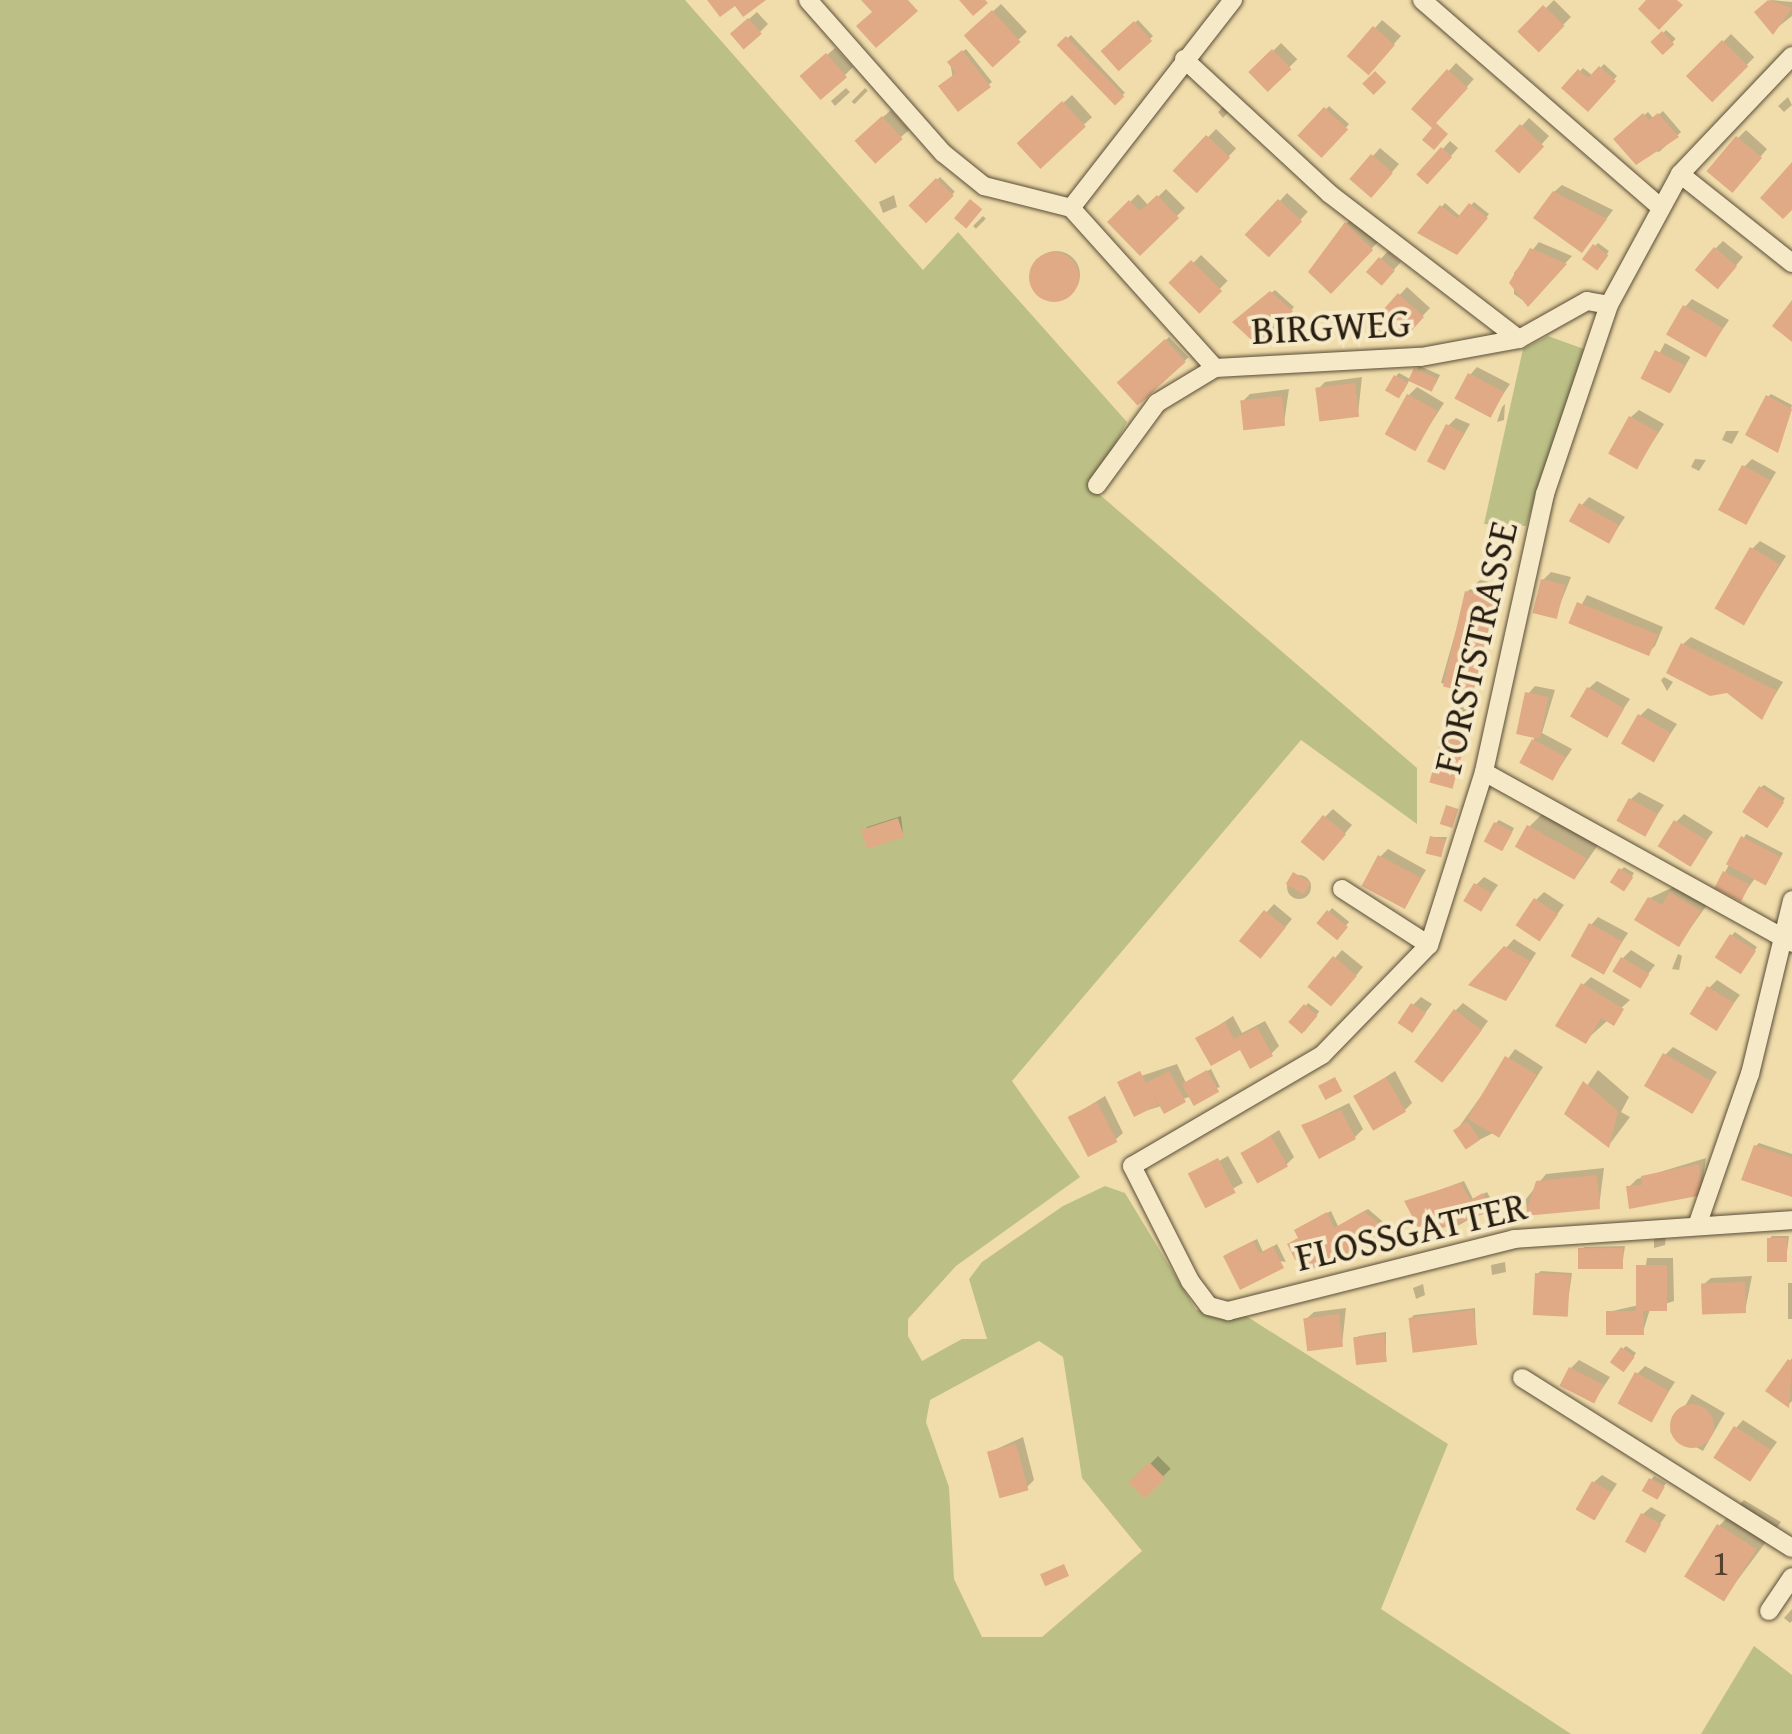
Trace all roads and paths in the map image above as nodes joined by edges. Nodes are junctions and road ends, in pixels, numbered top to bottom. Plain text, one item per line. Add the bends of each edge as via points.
1 (808, 0) edge
2 (1234, 0) edge
3 (1422, 0) edge
4 (1792, 56) edge
5 (1184, 60) junction
6 (1680, 174) junction
7 (1658, 205) junction
8 (1071, 208) junction
9 (1792, 264) edge
10 (1609, 305) junction
11 (1519, 339) junction
12 (1214, 368) junction
13 (1098, 485) dead end
14 (1484, 772) junction
15 (1342, 889) dead end
16 (1792, 900) edge
17 (1789, 941) edge
18 (1430, 945) junction
19 (1132, 1166) joint
20 (1792, 1220) edge
21 (1698, 1223) junction
22 (1522, 1378) dead end
23 (1792, 1548) edge
24 (1792, 1577) edge
25 (1769, 1611) dead end

1 - 8 street via 971,176
2 - 5 street
3 - 7 street
4 - 6 street, FORSTSTRASSE
5 - 8 street
5 - 11 street via 1330,194
6 - 7 street, FORSTSTRASSE
6 - 9 street
7 - 10 street, FORSTSTRASSE
8 - 12 street
10 - 11 street, BIRGWEG via 1587,301
10 - 14 street, FORSTSTRASSE via 1545,494
11 - 12 street, BIRGWEG via 1421,358
12 - 13 street, BIRGWEG via 1157,402
14 - 17 street
14 - 18 street, FORSTSTRASSE
15 - 18 street
16 - 17 street
17 - 21 street
18 - 19 street, FORSTSTRASSE via 1322,1056
19 - 21 street, FLOSSGATTER via 1190,1282 1209,1306 1228,1311 1514,1239
20 - 21 street, FLOSSGATTER
22 - 23 street
24 - 25 street

